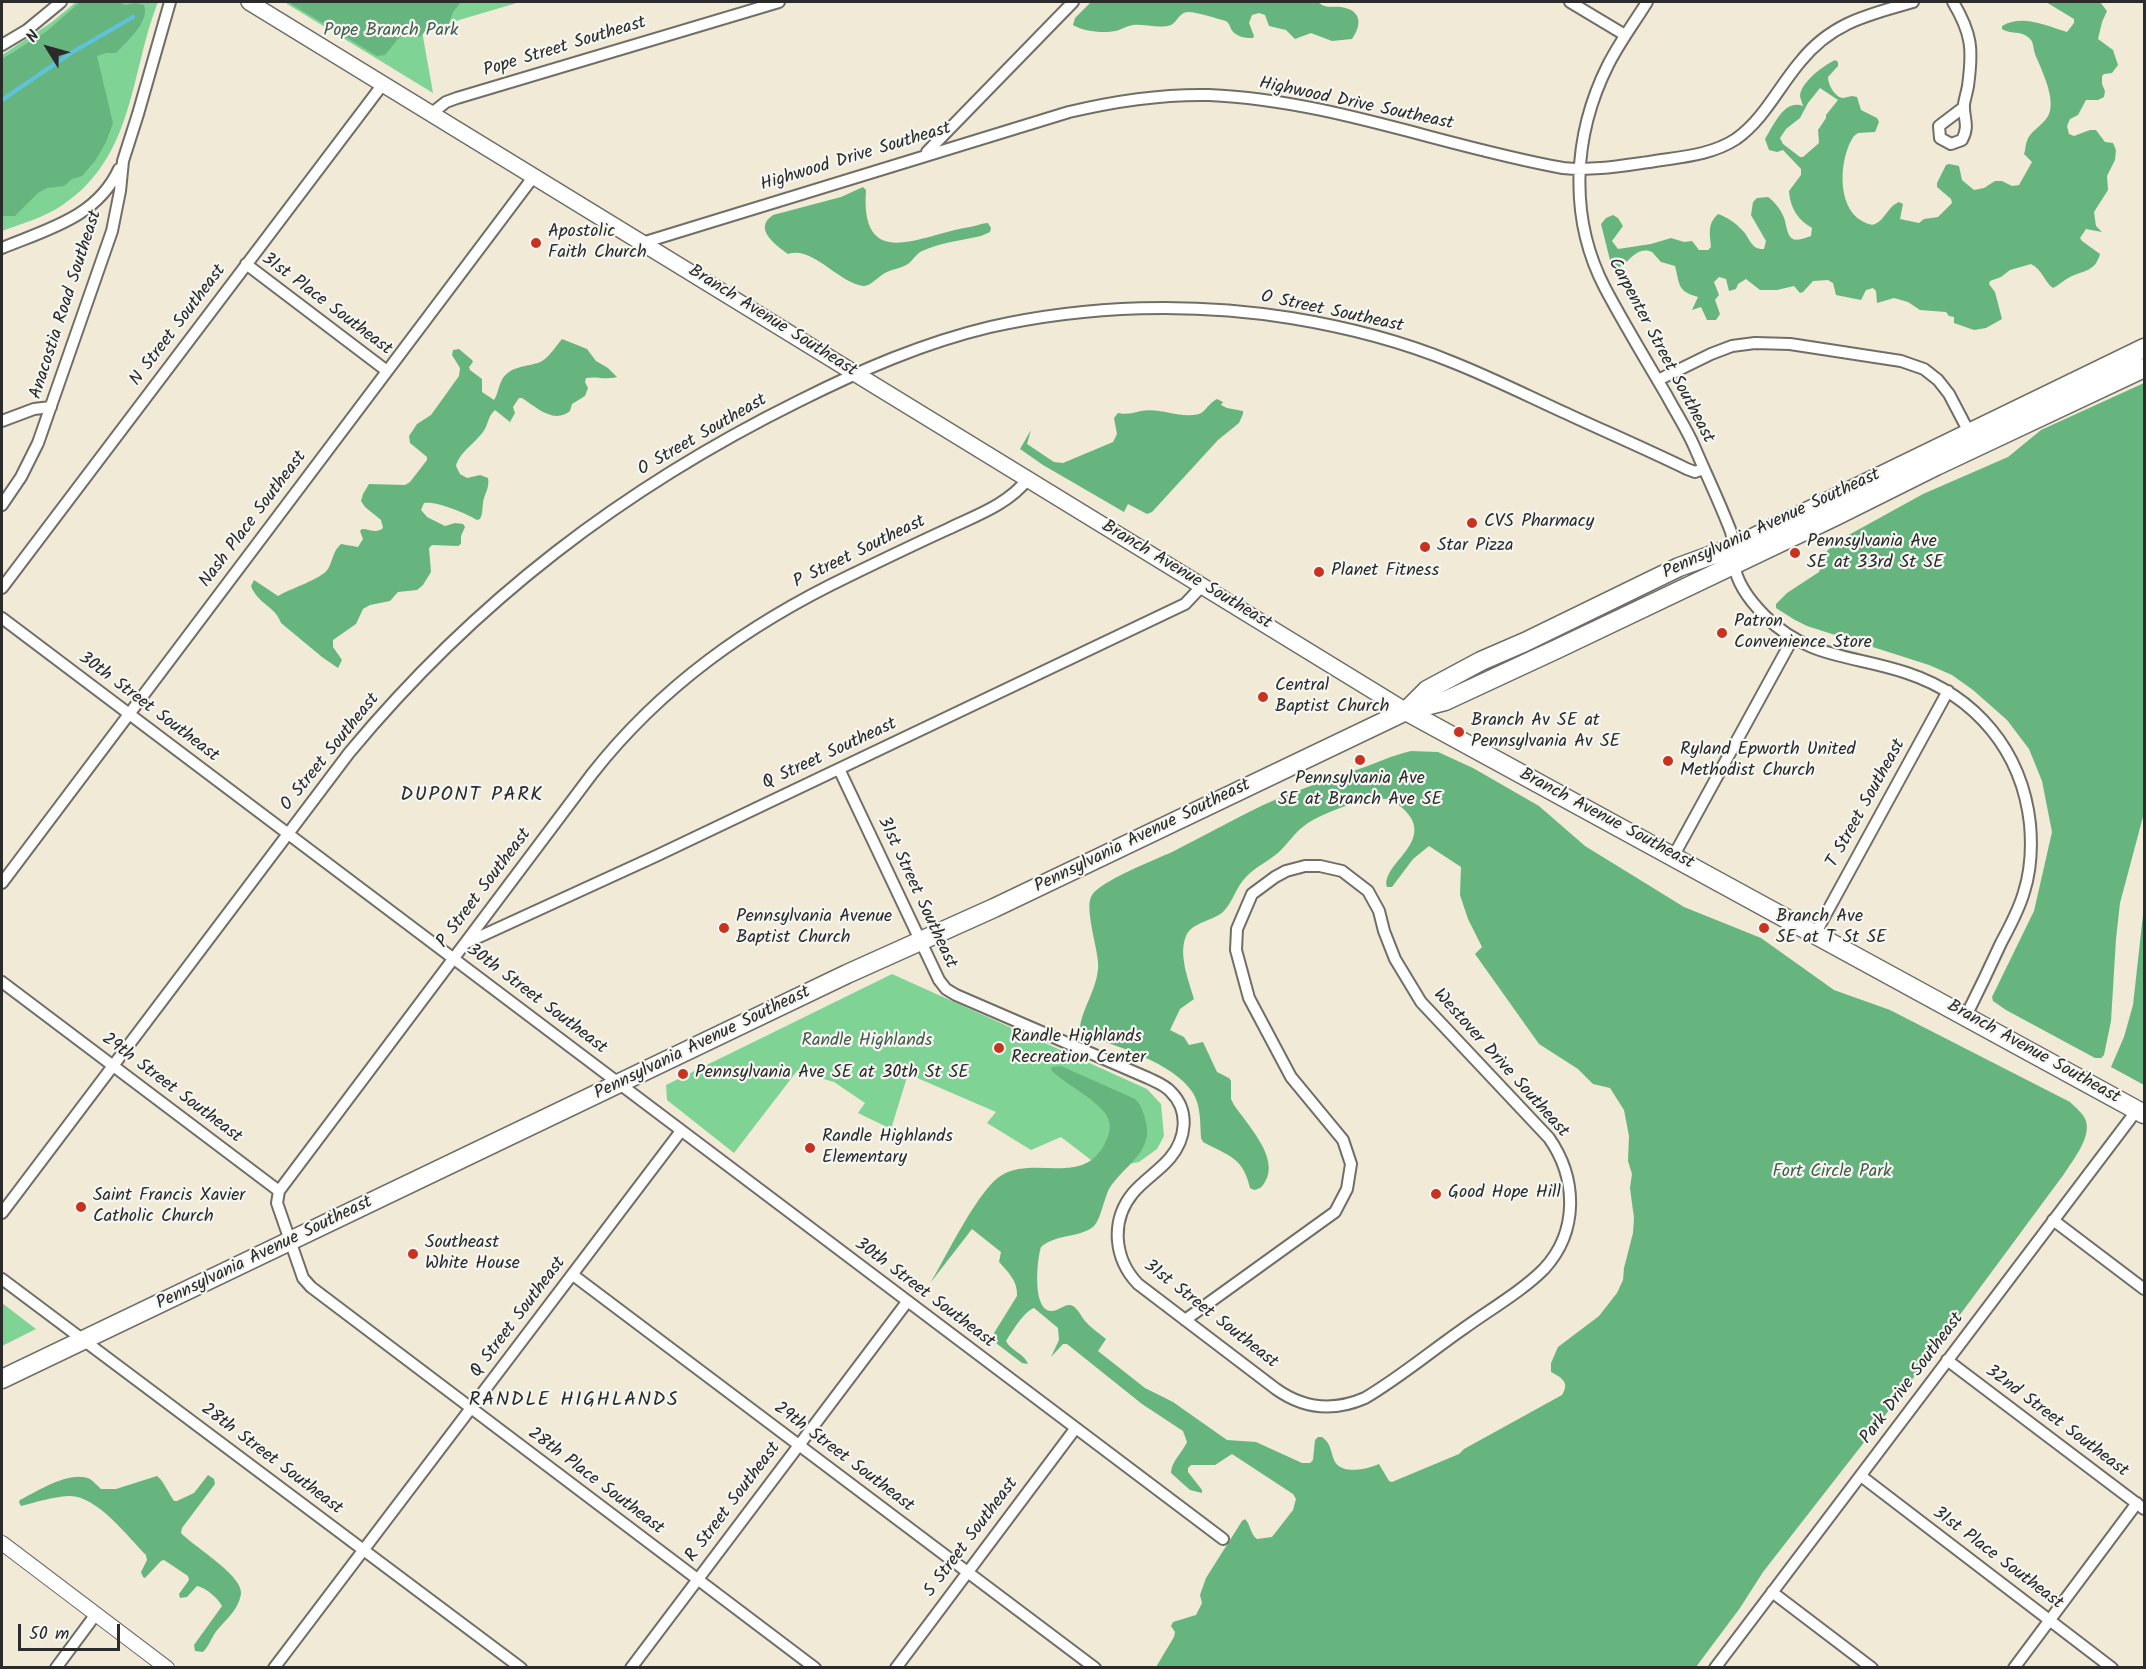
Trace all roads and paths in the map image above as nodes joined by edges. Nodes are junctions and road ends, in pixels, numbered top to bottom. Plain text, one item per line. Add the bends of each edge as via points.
1 (62, 2) edge
2 (170, 2) edge
3 (249, 2) edge
4 (779, 2) edge
5 (1073, 2) edge
6 (1570, 2) edge
7 (1647, 2) edge
8 (1913, 2) edge
9 (1953, 2) edge
10 (1625, 35) junction
11 (2, 45) edge
12 (382, 84) junction
13 (1964, 107) dead end
14 (432, 113) junction
15 (925, 155) junction
16 (123, 161) junction
17 (1579, 170) junction
18 (534, 176) junction
19 (642, 243) junction
20 (2, 248) edge
21 (246, 264) junction
22 (2145, 348) edge
23 (2145, 368) edge
24 (387, 371) junction
25 (855, 373) junction
26 (1658, 380) junction
27 (51, 407) junction
28 (2, 421) edge
29 (1973, 440) junction
30 (1703, 469) junction
31 (1028, 479) junction
32 (2, 505) edge
33 (1734, 556) junction
34 (1202, 586) junction
35 (2, 588) edge
36 (2, 618) edge
37 (1793, 638) junction
38 (1948, 691) junction
39 (1406, 711) junction
40 (129, 714) junction
41 (839, 769) junction
42 (288, 833) junction
43 (1673, 856) junction
44 (2, 883) edge
45 (1815, 934) junction
46 (921, 941) junction
47 (465, 944) junction
48 (454, 959) junction
49 (2, 982) edge
50 (1966, 1016) junction
51 (113, 1066) junction
52 (619, 1084) junction
53 (2141, 1112) edge
54 (681, 1131) junction
55 (279, 1191) junction
56 (2, 1213) edge
57 (2053, 1220) junction
58 (290, 1241) junction
59 (573, 1275) junction
60 (2, 1279) edge
61 (2145, 1289) edge
62 (907, 1302) junction
63 (1185, 1320) junction
64 (82, 1340) junction
65 (1947, 1360) junction
66 (2, 1379) edge
67 (1318, 1407) joint
68 (470, 1408) junction
69 (1076, 1429) junction
70 (799, 1445) junction
71 (1861, 1476) junction
72 (2141, 1506) edge
73 (1223, 1539) dead end
74 (2, 1543) edge
75 (362, 1550) junction
76 (967, 1572) junction
77 (697, 1579) junction
78 (1772, 1592) junction
79 (96, 1614) junction
80 (2050, 1620) junction
81 (56, 1668) edge
82 (167, 1668) edge
83 (274, 1668) edge
84 (521, 1668) edge
85 (631, 1668) edge
86 (815, 1668) edge
87 (896, 1668) edge
88 (1095, 1668) edge
89 (1715, 1668) edge
90 (1872, 1668) edge
91 (2014, 1668) edge
92 (2112, 1668) edge

1 - 11 street
2 - 16 street, Anacostia Road Southeast
3 - 12 main road, Branch Avenue Southeast
4 - 14 street, Pope Street Southeast via 457,98
5 - 15 street
6 - 10 street
7 - 10 street, Carpenter Street Southeast
8 - 17 street, Highwood Drive Southeast via 1857,18 1829,34 1799,62 1757,120 1723,146 1694,155
9 - 13 street via 1965,22 1971,45
10 - 17 street, Carpenter Street Southeast via 1592,102
12 - 14 main road, Branch Avenue Southeast
12 - 21 street, N Street Southeast
14 - 18 main road, Branch Avenue Southeast
15 - 17 street, Highwood Drive Southeast via 1094,106 1205,95 1302,106
15 - 19 street, Highwood Drive Southeast
16 - 20 street via 107,190 92,206 50,229
16 - 27 street, Anacostia Road Southeast via 112,231
17 - 26 street, Carpenter Street Southeast via 1581,213 1593,262
18 - 19 main road, Branch Avenue Southeast
18 - 24 street, Nash Place Southeast
19 - 25 main road, Branch Avenue Southeast
21 - 24 street, 31st Place Southeast
21 - 35 street, N Street Southeast
22 - 29 highway, Pennsylvania Avenue Southeast
23 - 29 highway, Pennsylvania Avenue Southeast
24 - 40 street, Nash Place Southeast
25 - 30 street, O Street Southeast via 957,336 1044,317 1172,308 1247,312 1344,328 1427,352 1687,469
25 - 31 main road, Branch Avenue Southeast
25 - 42 street, O Street Southeast via 748,427 667,474 539,565 405,689 349,753
26 - 29 street via 1711,354 1755,343 1790,344 1901,361 1924,369 1938,380
26 - 30 street, Carpenter Street Southeast
27 - 28 street
27 - 32 street, Anacostia Road Southeast via 27,466
29 - 33 highway, Pennsylvania Avenue Southeast
30 - 33 street, Carpenter Street Southeast via 1732,534
31 - 34 main road, Branch Avenue Southeast
31 - 47 street, P Street Southeast via 1002,503 783,609 685,678 605,758
33 - 37 street, Carpenter Street Southeast via 1740,582 1755,605
33 - 39 highway, Pennsylvania Avenue Southeast via 1679,567 1481,661 1427,690
34 - 39 main road, Branch Avenue Southeast
34 - 41 street, Q Street Southeast via 1185,604
36 - 40 street, 30th Street Southeast
37 - 38 street, Carpenter Street Southeast via 1825,653 1904,672
37 - 43 street
38 - 45 street, T Street Southeast
38 - 50 street, Carpenter Street Southeast via 1984,719 2006,749 2024,792 2030,829 2031,854 2024,892
39 - 43 highway, Branch Avenue Southeast
39 - 46 highway, Pennsylvania Avenue Southeast
40 - 42 street, 30th Street Southeast
40 - 44 street, Nash Place Southeast
41 - 46 street, 31st Street Southeast
41 - 47 street, Q Street Southeast
42 - 48 street, 30th Street Southeast
42 - 51 street, O Street Southeast
43 - 45 highway, Branch Avenue Southeast
45 - 50 highway, Branch Avenue Southeast
46 - 52 highway, Pennsylvania Avenue Southeast
46 - 63 street, 31st Street Southeast via 946,989 1148,1078 1167,1088 1178,1100 1184,1120 1179,1143 1169,1159 1127,1201 1119,1221 1118,1242 1121,1260 1134,1280
47 - 48 street, P Street Southeast
48 - 52 street, 30th Street Southeast
48 - 55 street, P Street Southeast
49 - 51 street, 29th Street Southeast
50 - 53 highway, Branch Avenue Southeast
51 - 55 street, 29th Street Southeast
51 - 56 street, O Street Southeast
52 - 54 street, 30th Street Southeast
52 - 58 highway, Pennsylvania Avenue Southeast
53 - 57 street, Park Drive Southeast
54 - 59 street, Q Street Southeast
54 - 62 street, 30th Street Southeast
55 - 58 street via 277,1203
57 - 61 street
57 - 65 street, Park Drive Southeast
58 - 64 highway, Pennsylvania Avenue Southeast
58 - 68 street, 28th Place Southeast via 303,1278 311,1287
59 - 68 street, Q Street Southeast
59 - 70 street, 29th Street Southeast
60 - 64 street, 28th Street Southeast
62 - 69 street, 30th Street Southeast
62 - 70 street, R Street Southeast
63 - 67 street, 31st Street Southeast via 1285,1395
63 - 67 street, Westover Drive Southeast via 1335,1212 1347,1189 1351,1164 1343,1140 1291,1077 1249,998 1236,950 1237,929 1252,894 1275,877 1305,866 1342,871 1368,891 1395,959 1421,1002 1554,1146 1566,1171 1571,1208 1561,1245 1533,1279 1365,1398 1345,1406
64 - 66 highway, Pennsylvania Avenue Southeast
64 - 75 street, 28th Street Southeast
65 - 71 street, Park Drive Southeast
65 - 72 street, 32nd Street Southeast
68 - 75 street, Q Street Southeast
68 - 77 street, 28th Place Southeast
69 - 73 street, 30th Street Southeast
69 - 76 street, S Street Southeast
70 - 76 street, 29th Street Southeast
70 - 77 street, R Street Southeast
71 - 78 street, Park Drive Southeast
71 - 80 street, 31st Place Southeast
72 - 80 street
74 - 79 street
75 - 83 street, Q Street Southeast
75 - 84 street, 28th Street Southeast
76 - 87 street, S Street Southeast
76 - 88 street, 29th Street Southeast
77 - 85 street, R Street Southeast
77 - 86 street, 28th Place Southeast
78 - 89 street, Park Drive Southeast
78 - 90 street
79 - 81 street
79 - 82 street
80 - 91 street
80 - 92 street, 31st Place Southeast

